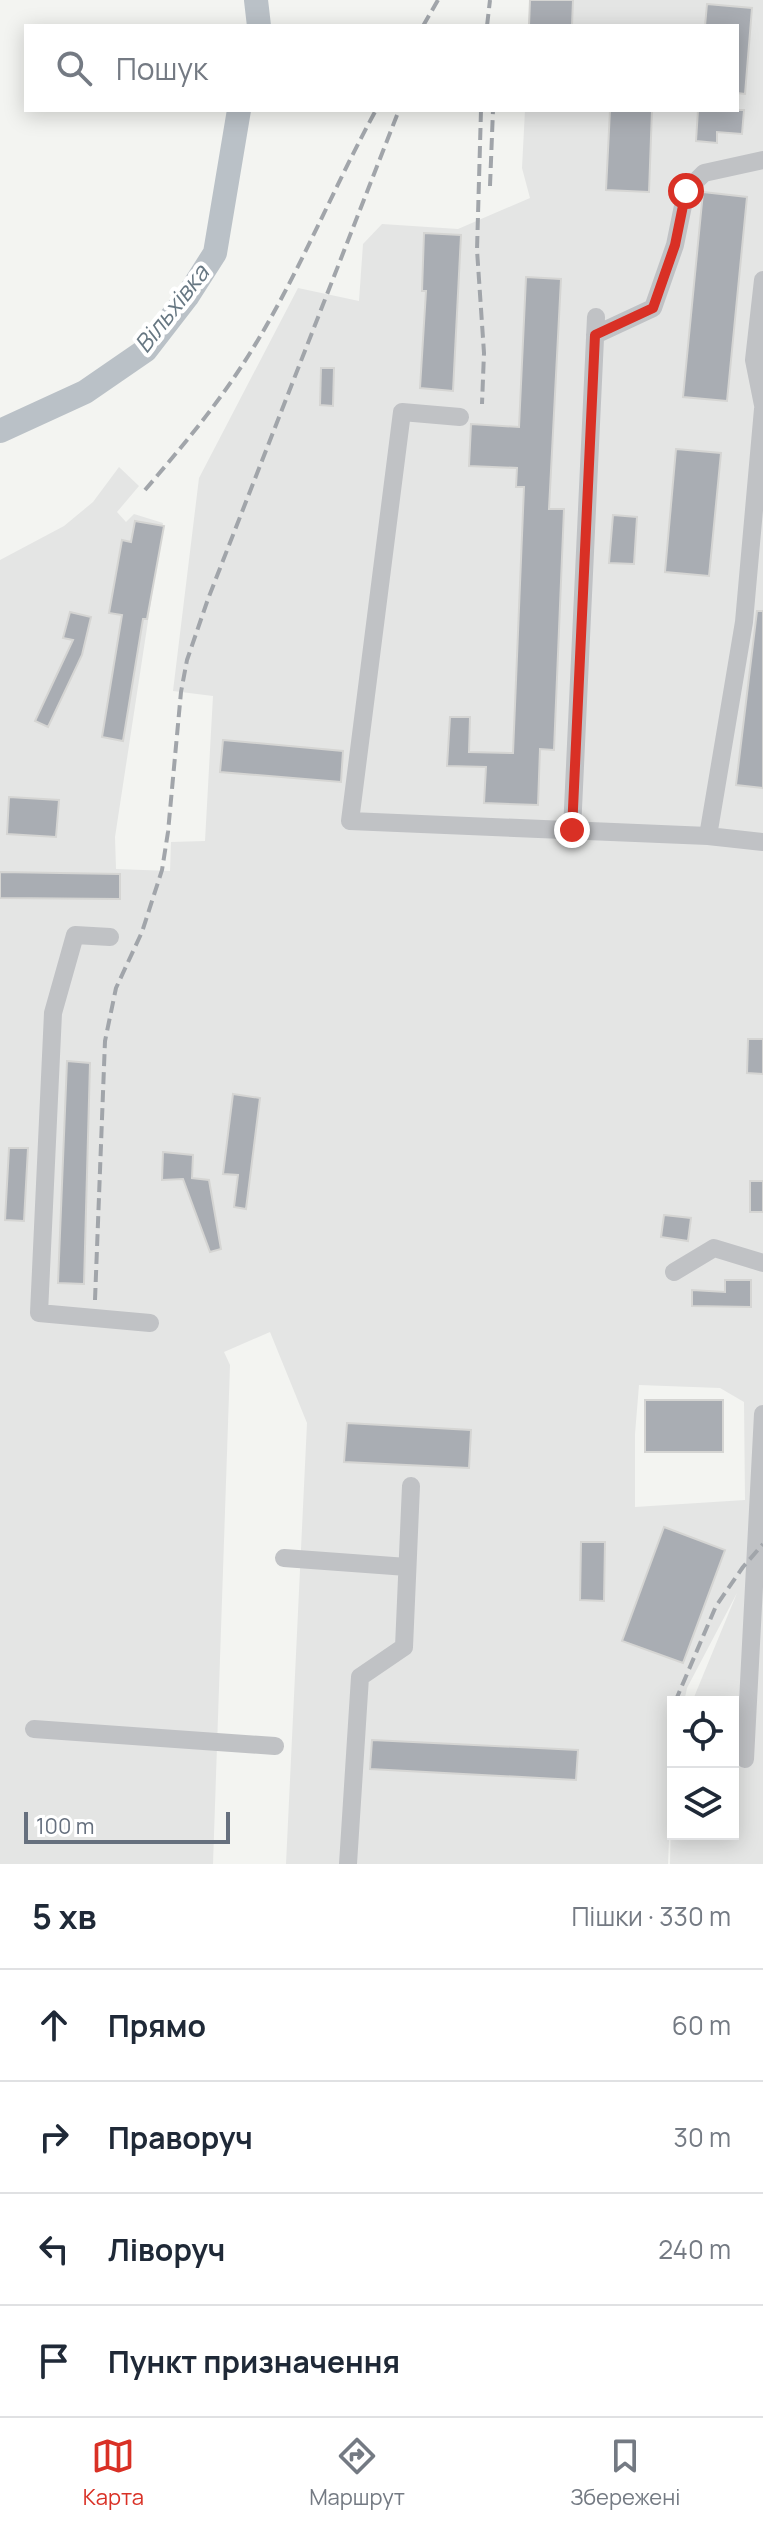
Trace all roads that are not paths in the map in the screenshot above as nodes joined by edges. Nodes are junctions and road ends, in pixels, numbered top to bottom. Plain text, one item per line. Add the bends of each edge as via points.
1 (763, 160) edge
2 (763, 280) edge
3 (763, 407) edge
4 (460, 417) dead end
5 (572, 830) junction
6 (708, 836) junction
7 (763, 842) edge
8 (110, 937) dead end
9 (763, 1263) edge
10 (674, 1272) dead end
11 (150, 1323) dead end
12 (763, 1414) edge
13 (411, 1486) dead end
14 (284, 1558) dead end
15 (407, 1567) junction
16 (34, 1729) dead end
17 (275, 1746) dead end
18 (747, 1759) edge
19 (348, 1864) edge

1 - 5 lane via 704,173 686,191 675,245 653,308 595,326
2 - 3 lane via 754,360
3 - 6 lane via 744,622
4 - 5 lane via 402,412 350,821
5 - 6 lane
6 - 7 lane
8 - 11 lane via 75,935 53,1013 39,1313
9 - 10 lane via 714,1248
12 - 18 lane
13 - 15 lane
14 - 15 lane
15 - 19 lane via 404,1647 360,1677
16 - 17 lane

